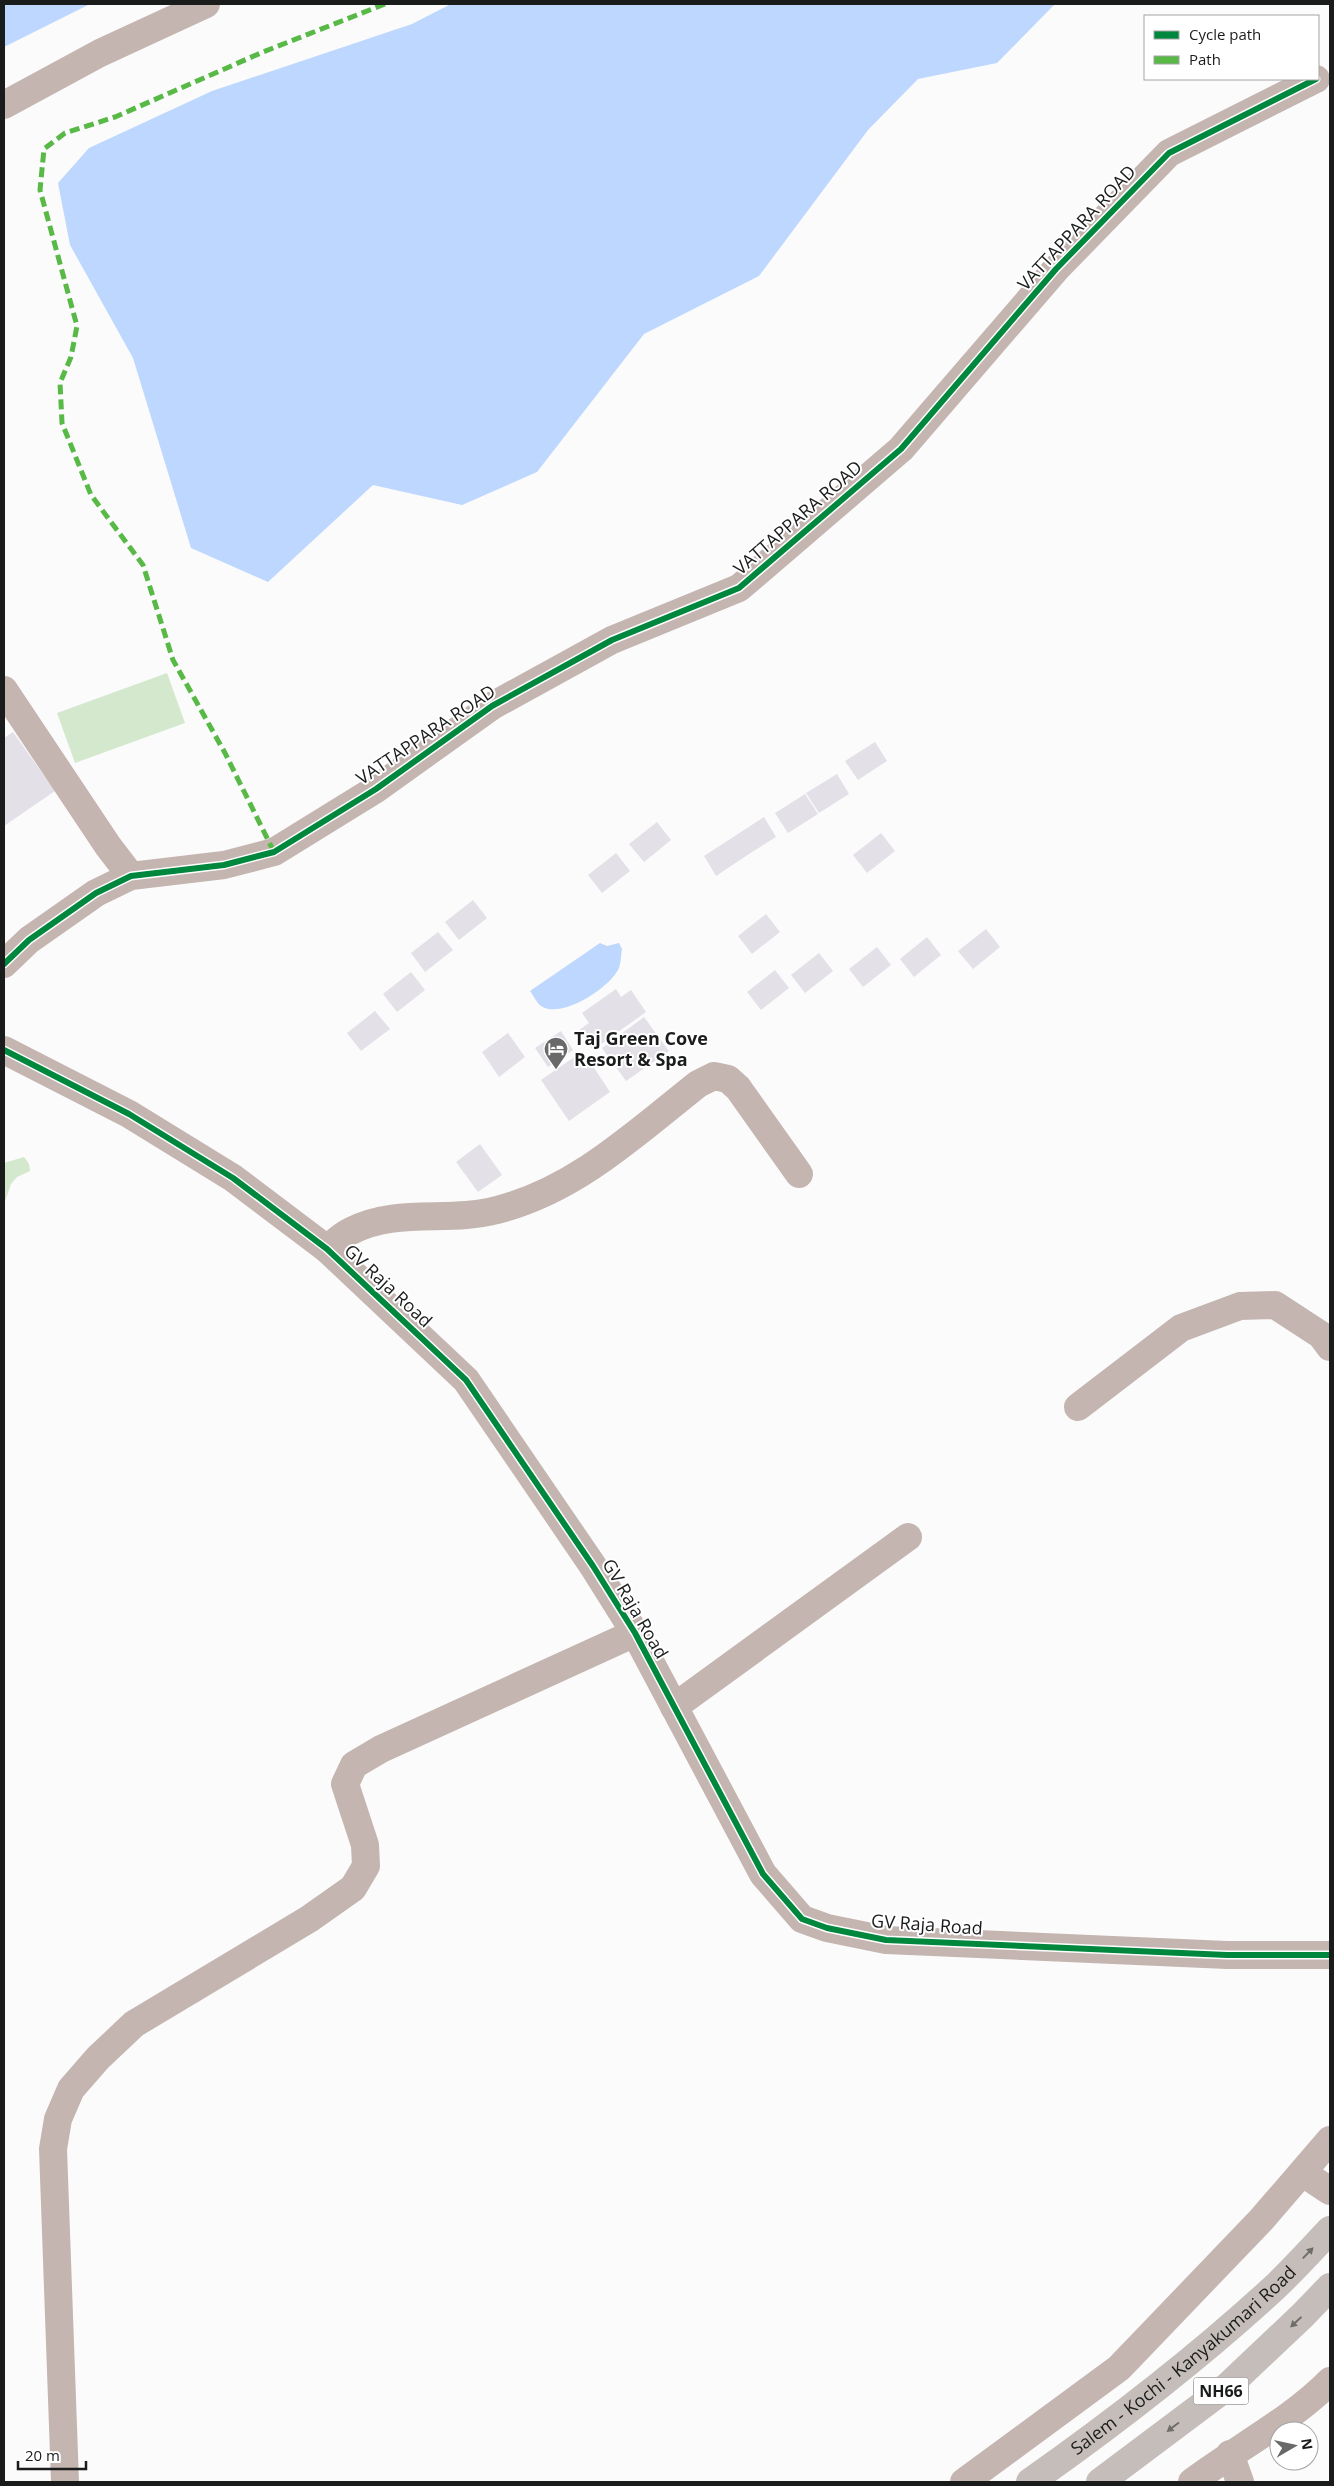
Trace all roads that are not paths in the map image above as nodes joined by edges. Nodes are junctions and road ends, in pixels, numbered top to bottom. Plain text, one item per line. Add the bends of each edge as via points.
1 (206, 4) edge
2 (1313, 80) edge
3 (4, 105) edge
4 (4, 690) edge
5 (131, 876) junction
6 (4, 964) edge
7 (4, 1050) edge
8 (799, 1174) dead end
9 (327, 1249) junction
10 (1330, 1347) edge
11 (1078, 1408) dead end
12 (908, 1537) dead end
13 (635, 1634) junction
14 (674, 1707) junction
15 (1330, 1955) edge
16 (1330, 2140) edge
17 (1303, 2173) junction
18 (1330, 2191) edge
19 (1330, 2230) edge
20 (1330, 2287) edge
21 (1330, 2381) edge
22 (1230, 2454) junction
23 (65, 2482) edge
24 (964, 2482) edge
25 (1030, 2482) edge
26 (1100, 2482) edge
27 (1192, 2482) edge
28 (1240, 2482) edge

1 - 3 street via 100,53
2 - 5 street, VATTAPPARA ROAD via 1169,153 1056,269 901,449 739,588 612,640 492,706 382,785 274,852 224,866
4 - 5 street
5 - 6 street, VATTAPPARA ROAD via 96,893 29,940
7 - 9 street, GV Raja Road via 129,1114 233,1178
8 - 9 street via 738,1088 728,1079 714,1076 698,1084 600,1162 569,1182 496,1211 392,1217 351,1231
9 - 13 street, GV Raja Road via 466,1380 593,1566
10 - 11 street via 1321,1335 1275,1305 1240,1306 1181,1328
12 - 14 street
13 - 14 street, GV Raja Road
13 - 23 street via 466,1709 354,1765 345,1784 365,1845 366,1866 353,1888 309,1919 134,2024 71,2088 58,2119 53,2149
14 - 15 street, GV Raja Road via 762,1874 802,1919 827,1928 886,1940 1226,1955
16 - 17 street
17 - 18 street
17 - 24 street via 1119,2368
25 -> 19 highway, Salem - Kochi - Kanyakumari Road / NH66 via 1092,2439 1209,2346 1276,2286
20 -> 26 highway, NH66 via 1228,2386
21 - 22 street via 1284,2419
22 - 27 street
22 - 28 street

